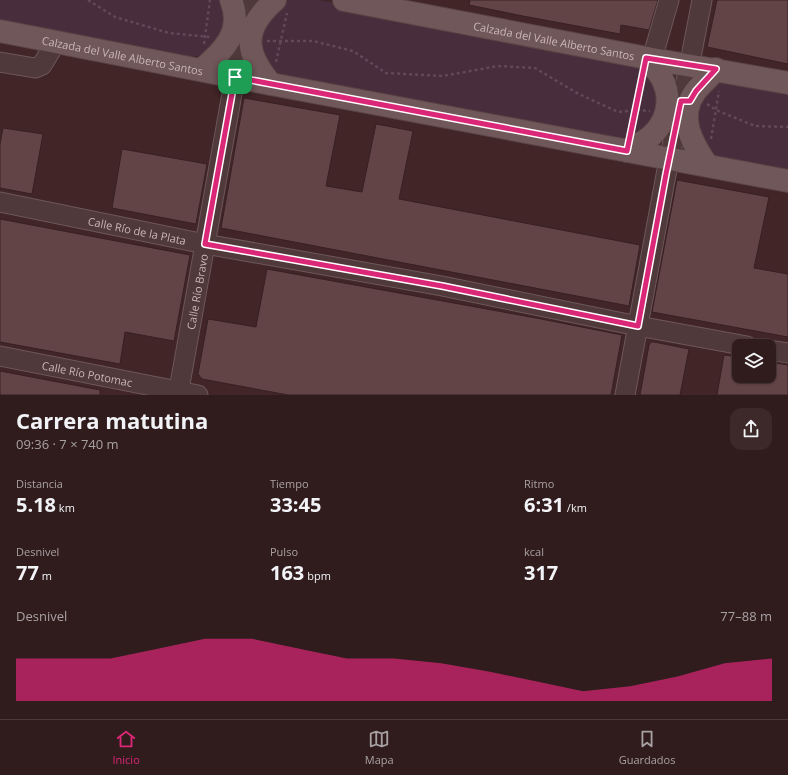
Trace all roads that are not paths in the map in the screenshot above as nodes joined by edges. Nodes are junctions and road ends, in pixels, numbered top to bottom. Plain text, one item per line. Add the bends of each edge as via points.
1 (231, 0) edge
2 (251, 0) edge
3 (344, 0) edge
4 (669, 0) edge
5 (702, 0) edge
6 (366, 2) edge
7 (282, 4) edge
8 (0, 31) edge
9 (240, 39) junction
10 (56, 42) junction
11 (649, 58) junction
12 (0, 62) edge
13 (689, 65) junction
14 (200, 70) junction
15 (719, 70) junction
16 (235, 77) junction
17 (788, 83) edge
18 (271, 84) junction
19 (627, 151) junction
20 (669, 158) junction
21 (707, 165) junction
22 (788, 181) edge
23 (0, 202) edge
24 (205, 244) junction
25 (638, 326) junction
26 (732, 343) edge
27 (776, 351) edge
28 (788, 353) edge
29 (0, 356) edge
30 (179, 393) edge
31 (198, 395) edge
32 (625, 395) edge

1 - 9 main road
2 - 16 street, Calle Río Bravo
3 - 6 main road, Calzada del Valle Alberto Santos
4 - 11 street
5 - 13 street
6 - 11 main road, Calzada del Valle Alberto Santos
7 - 9 main road via 260,15
8 - 10 main road, Calzada del Valle Alberto Santos
9 - 14 main road
9 - 18 main road via 251,52 260,72
10 - 12 street via 42,64 35,68
10 - 14 main road, Calzada del Valle Alberto Santos
11 - 13 main road, Calzada del Valle Alberto Santos
11 - 19 main road via 664,81 668,104 663,121 657,129 650,137
13 - 15 main road, Calzada del Valle Alberto Santos
13 - 20 street
14 - 16 main road, Calzada del Valle Alberto Santos
15 - 17 main road, Calzada del Valle Alberto Santos
15 - 21 main road via 696,91 687,114 687,127 691,138
16 - 18 main road, Calzada del Valle Alberto Santos
16 - 24 street, Calle Río Bravo
18 - 19 main road, Calzada del Valle Alberto Santos
19 - 20 main road, Calzada del Valle Alberto Santos
20 - 21 main road, Calzada del Valle Alberto Santos
20 - 25 street
21 - 22 main road, Calzada del Valle Alberto Santos
23 - 24 street, Calle Río de la Plata
24 - 25 street, Calle Río de la Plata via 442,286
24 - 30 street, Calle Río Bravo
25 - 26 street, Calle Río de la Plata
25 - 32 street
27 - 28 street
29 - 30 street, Calle Río Potomac
30 - 31 street, Calle Río Potomac

